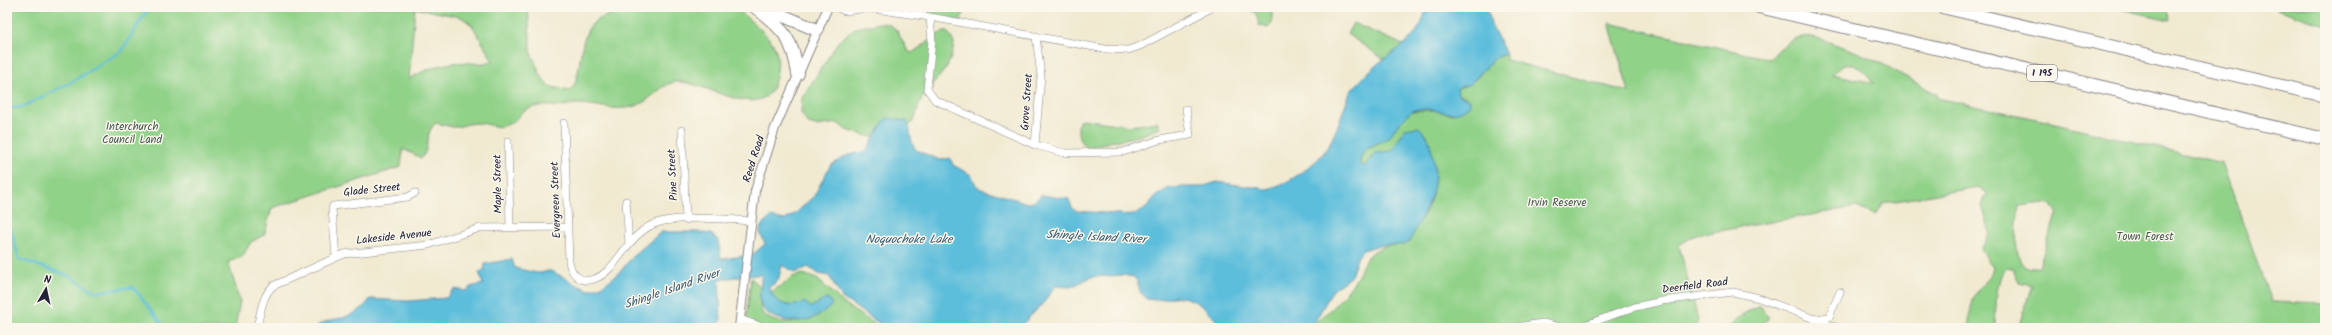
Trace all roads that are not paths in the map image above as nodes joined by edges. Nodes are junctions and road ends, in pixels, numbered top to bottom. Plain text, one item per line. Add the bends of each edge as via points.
1 (755, 7) edge
2 (761, 7) edge
3 (828, 7) edge
4 (834, 7) edge
5 (1213, 7) edge
6 (1759, 7) edge
7 (1942, 7) edge
8 (930, 17) junction
9 (817, 30) junction
10 (1036, 36) junction
11 (798, 74) junction
12 (2325, 96) edge
13 (1186, 109) dead end
14 (564, 123) dead end
15 (682, 130) dead end
16 (2325, 139) edge
17 (508, 141) dead end
18 (1035, 145) junction
19 (415, 193) dead end
20 (626, 201) dead end
21 (686, 220) junction
22 (751, 221) junction
23 (510, 226) junction
24 (568, 227) junction
25 (629, 244) junction
26 (336, 257) junction
27 (1840, 292) dead end
28 (740, 319) junction
29 (1813, 319) junction
30 (257, 328) edge
31 (739, 328) edge
32 (765, 328) edge
33 (1510, 328) edge
34 (1564, 328) edge
35 (1577, 328) edge
36 (1838, 328) edge

1 - 11 highway via 779,26 788,38 795,53
2 - 9 highway
3 - 9 street, Reed Road
4 - 8 street via 845,11 868,8
5 - 10 street via 1128,50 1105,49
6 - 16 highway, I 195
7 - 12 highway
8 - 10 street
8 - 18 street via 932,41 927,89 935,100
9 - 11 street, Reed Road
10 - 18 street, Grove Street via 1041,76
11 - 22 street, Reed Road via 764,160 755,191
13 - 18 street via 1190,135 1159,140 1123,152 1065,153
14 - 24 street, Evergreen Street
15 - 21 street, Pine Street
17 - 23 street, Maple Street
19 - 26 street, Glade Street via 408,197 333,206
20 - 25 street
21 - 22 street
21 - 25 street via 654,224
22 - 28 street, Reed Road
23 - 24 street, Lakeside Avenue
23 - 26 street, Lakeside Avenue via 474,230 428,245
24 - 25 street, Evergreen Street via 569,264 575,275 585,280 598,278 609,269
26 - 30 street, Lakeside Avenue via 273,286 261,308
27 - 29 street via 1829,316
28 - 31 street, Reed Road
28 - 32 street
29 - 35 street, Deerfield Road via 1759,298 1733,292 1641,306
29 - 36 street, Deerfield Road
33 - 34 street via 1543,323

